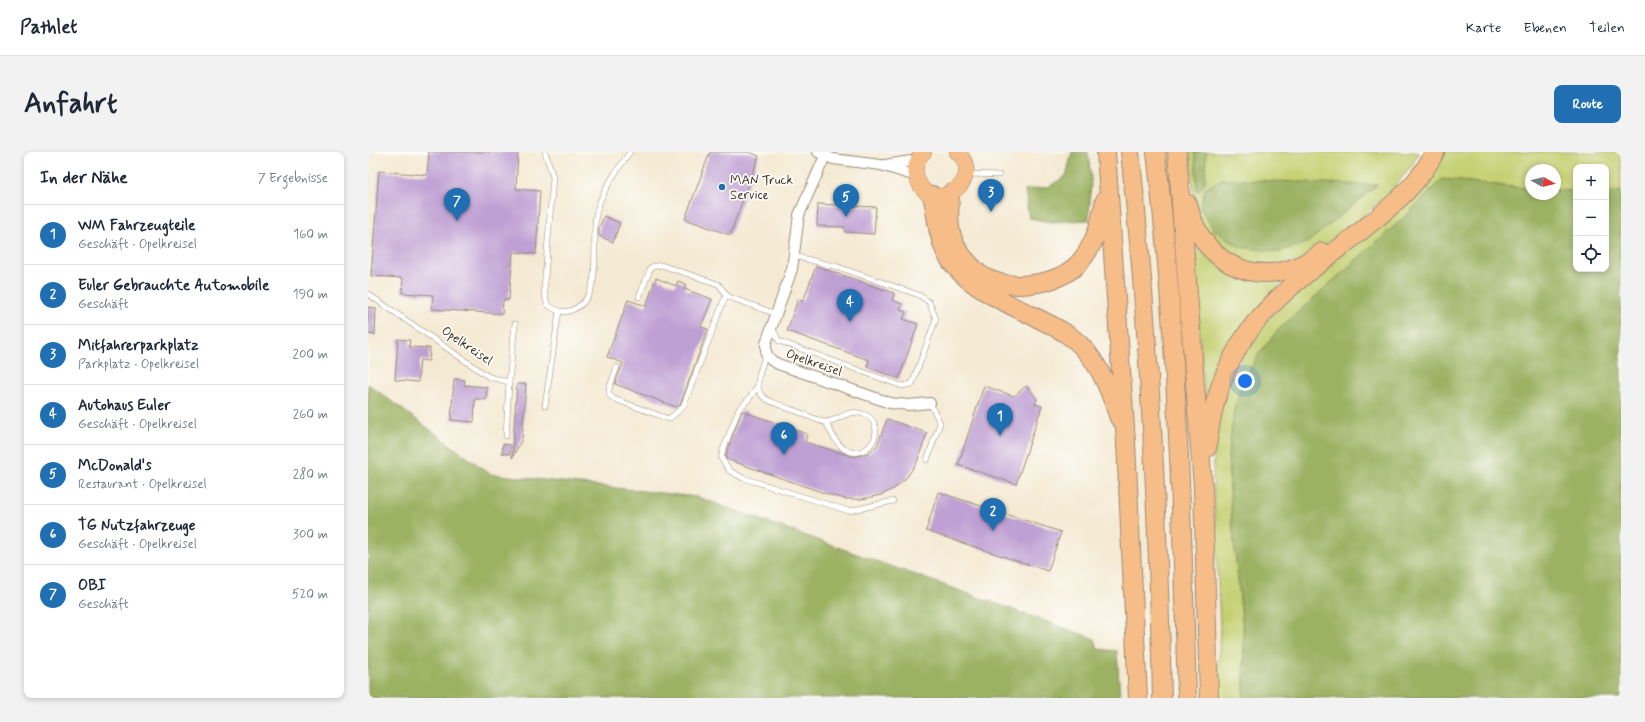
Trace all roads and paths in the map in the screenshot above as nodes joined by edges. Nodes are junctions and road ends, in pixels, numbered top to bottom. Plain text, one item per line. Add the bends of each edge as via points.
1 (545, 152) edge
2 (630, 152) edge
3 (957, 152) edge
4 (1106, 152) edge
5 (1130, 152) edge
6 (1156, 152) edge
7 (1178, 152) edge
8 (1422, 152) edge
9 (1435, 152) edge
10 (822, 154) edge
11 (921, 156) edge
12 (881, 165) junction
13 (966, 174) junction
14 (999, 175) dead end
15 (916, 176) junction
16 (1109, 184) junction
17 (941, 194) junction
18 (794, 256) junction
19 (368, 294) edge
20 (726, 295) junction
21 (639, 297) dead end
22 (559, 311) junction
23 (776, 314) junction
24 (515, 324) dead end
25 (771, 326) junction
26 (766, 353) junction
27 (617, 367) dead end
28 (509, 382) junction
29 (757, 387) junction
30 (930, 403) joint
31 (545, 406) dead end
32 (826, 422) junction
33 (506, 436) dead end
34 (1126, 443) junction
35 (927, 460) dead end
36 (1203, 487) junction
37 (893, 501) dead end
38 (1138, 698) edge
39 (1162, 698) edge
40 (1188, 698) edge
41 (1209, 698) edge

1 - 22 lane via 553,177 544,290 547,304
2 - 22 lane via 614,174 597,210 595,270 590,294 584,304 567,312
3 - 13 main road via 966,164
4 - 16 highway
5 - 39 highway via 1147,337 1160,588
6 - 40 highway via 1171,330 1183,537
7 - 8 highway via 1190,211 1202,239 1209,248 1223,261 1241,269 1275,274 1318,255 1394,194
7 - 36 highway
9 - 36 highway via 1417,180 1398,200 1278,299 1248,331 1223,379 1214,408
10 - 12 street, Opelkreisel via 848,162
10 - 18 street, Opelkreisel via 799,216
11 - 12 street, Opelkreisel
11 - 15 main road
12 - 15 street, Opelkreisel
13 - 14 lane
13 - 17 main road via 958,190
15 - 17 main road via 925,190
16 - 17 highway via 1096,238 1078,264 1061,276 1042,283 1006,284 981,275 957,248
16 - 34 highway
17 - 34 highway via 937,226 946,253 960,272 996,298 1066,333 1089,355 1108,386
18 - 23 street, Opelkreisel
18 - 25 lane via 838,267 918,295 928,302 936,319 912,384 902,386 779,341
19 - 28 lane, Opelkreisel via 489,377
20 - 21 lane via 718,284 655,264 651,267
20 - 23 lane
20 - 27 lane via 683,408 676,414 668,419 614,399 609,395 609,389
22 - 31 lane
23 - 25 street, Opelkreisel
24 - 28 lane
25 - 26 street, Opelkreisel
26 - 29 lane via 758,375
26 - 30 street, Opelkreisel via 778,364 890,403
28 - 33 lane
29 - 32 lane via 765,400
29 - 37 lane via 739,409 722,450 721,458 730,471 743,478 849,511
30 - 35 lane, Opelkreisel via 940,423
32 - 32 lane via 855,412 864,414 876,426 876,434 866,450 848,450 833,437
34 - 38 highway
36 - 41 highway

